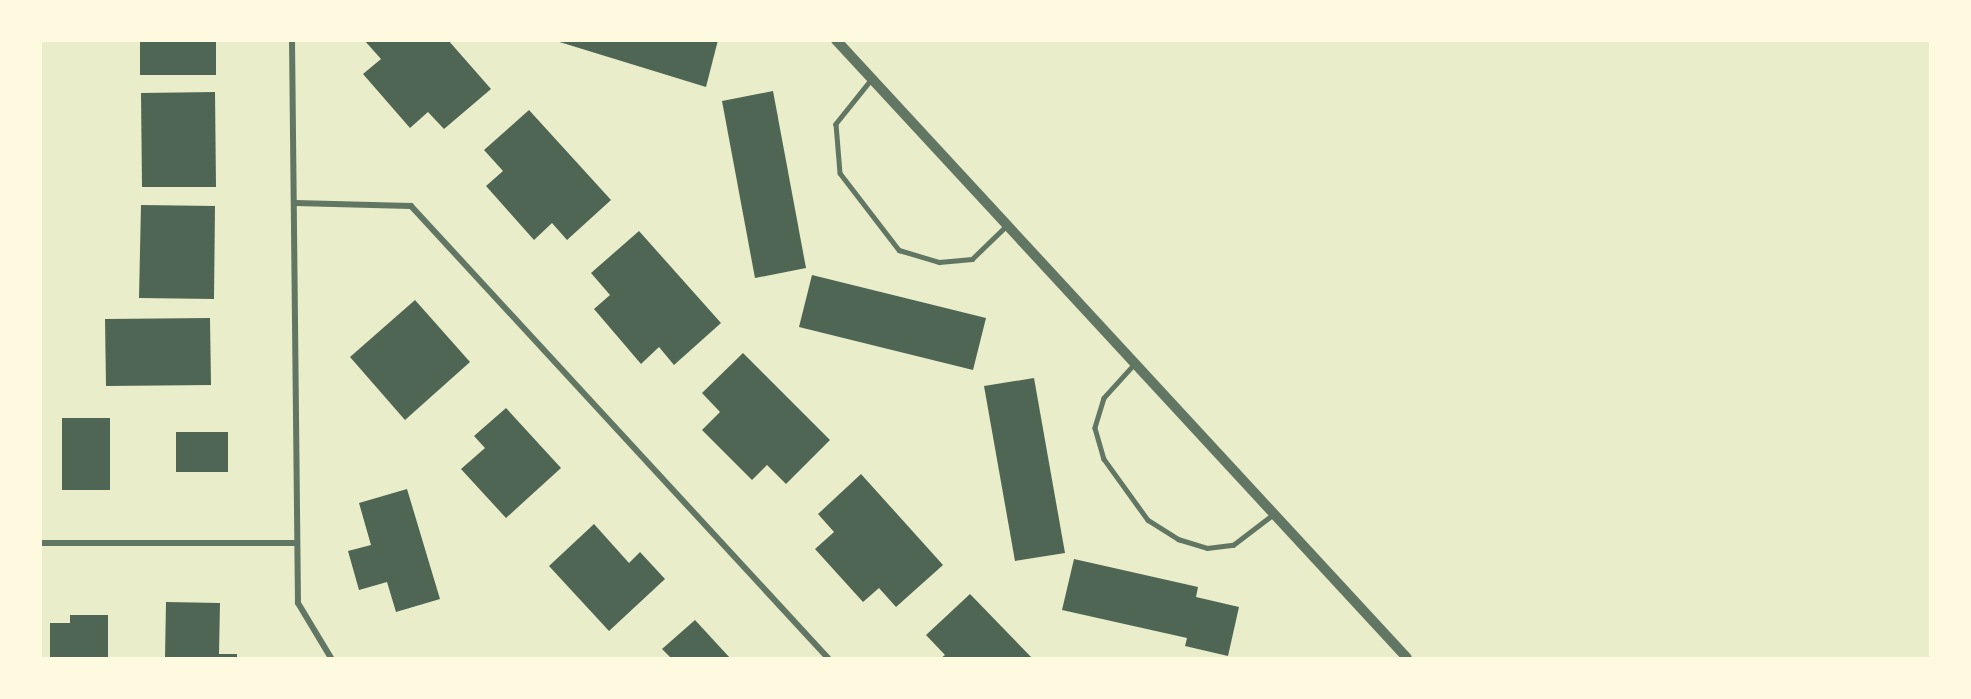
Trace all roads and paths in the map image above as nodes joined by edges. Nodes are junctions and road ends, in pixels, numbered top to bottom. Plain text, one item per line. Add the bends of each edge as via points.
1 (292, 40) edge
2 (836, 40) edge
3 (872, 79) junction
4 (295, 202) junction
5 (1006, 226) junction
6 (1133, 366) junction
7 (1271, 516) junction
8 (40, 543) edge
9 (295, 543) junction
10 (331, 658) edge
11 (828, 658) edge
12 (1406, 658) edge

1 - 4 street
2 - 3 street
3 - 5 street
3 - 5 lane via 836,124 840,173 899,250 939,262 972,259
4 - 9 street
4 - 11 street via 411,206
5 - 6 street
6 - 7 street
6 - 7 lane via 1104,398 1095,428 1104,459 1148,520 1178,539 1208,548 1233,545
7 - 12 street
8 - 9 street
9 - 10 street via 298,603

